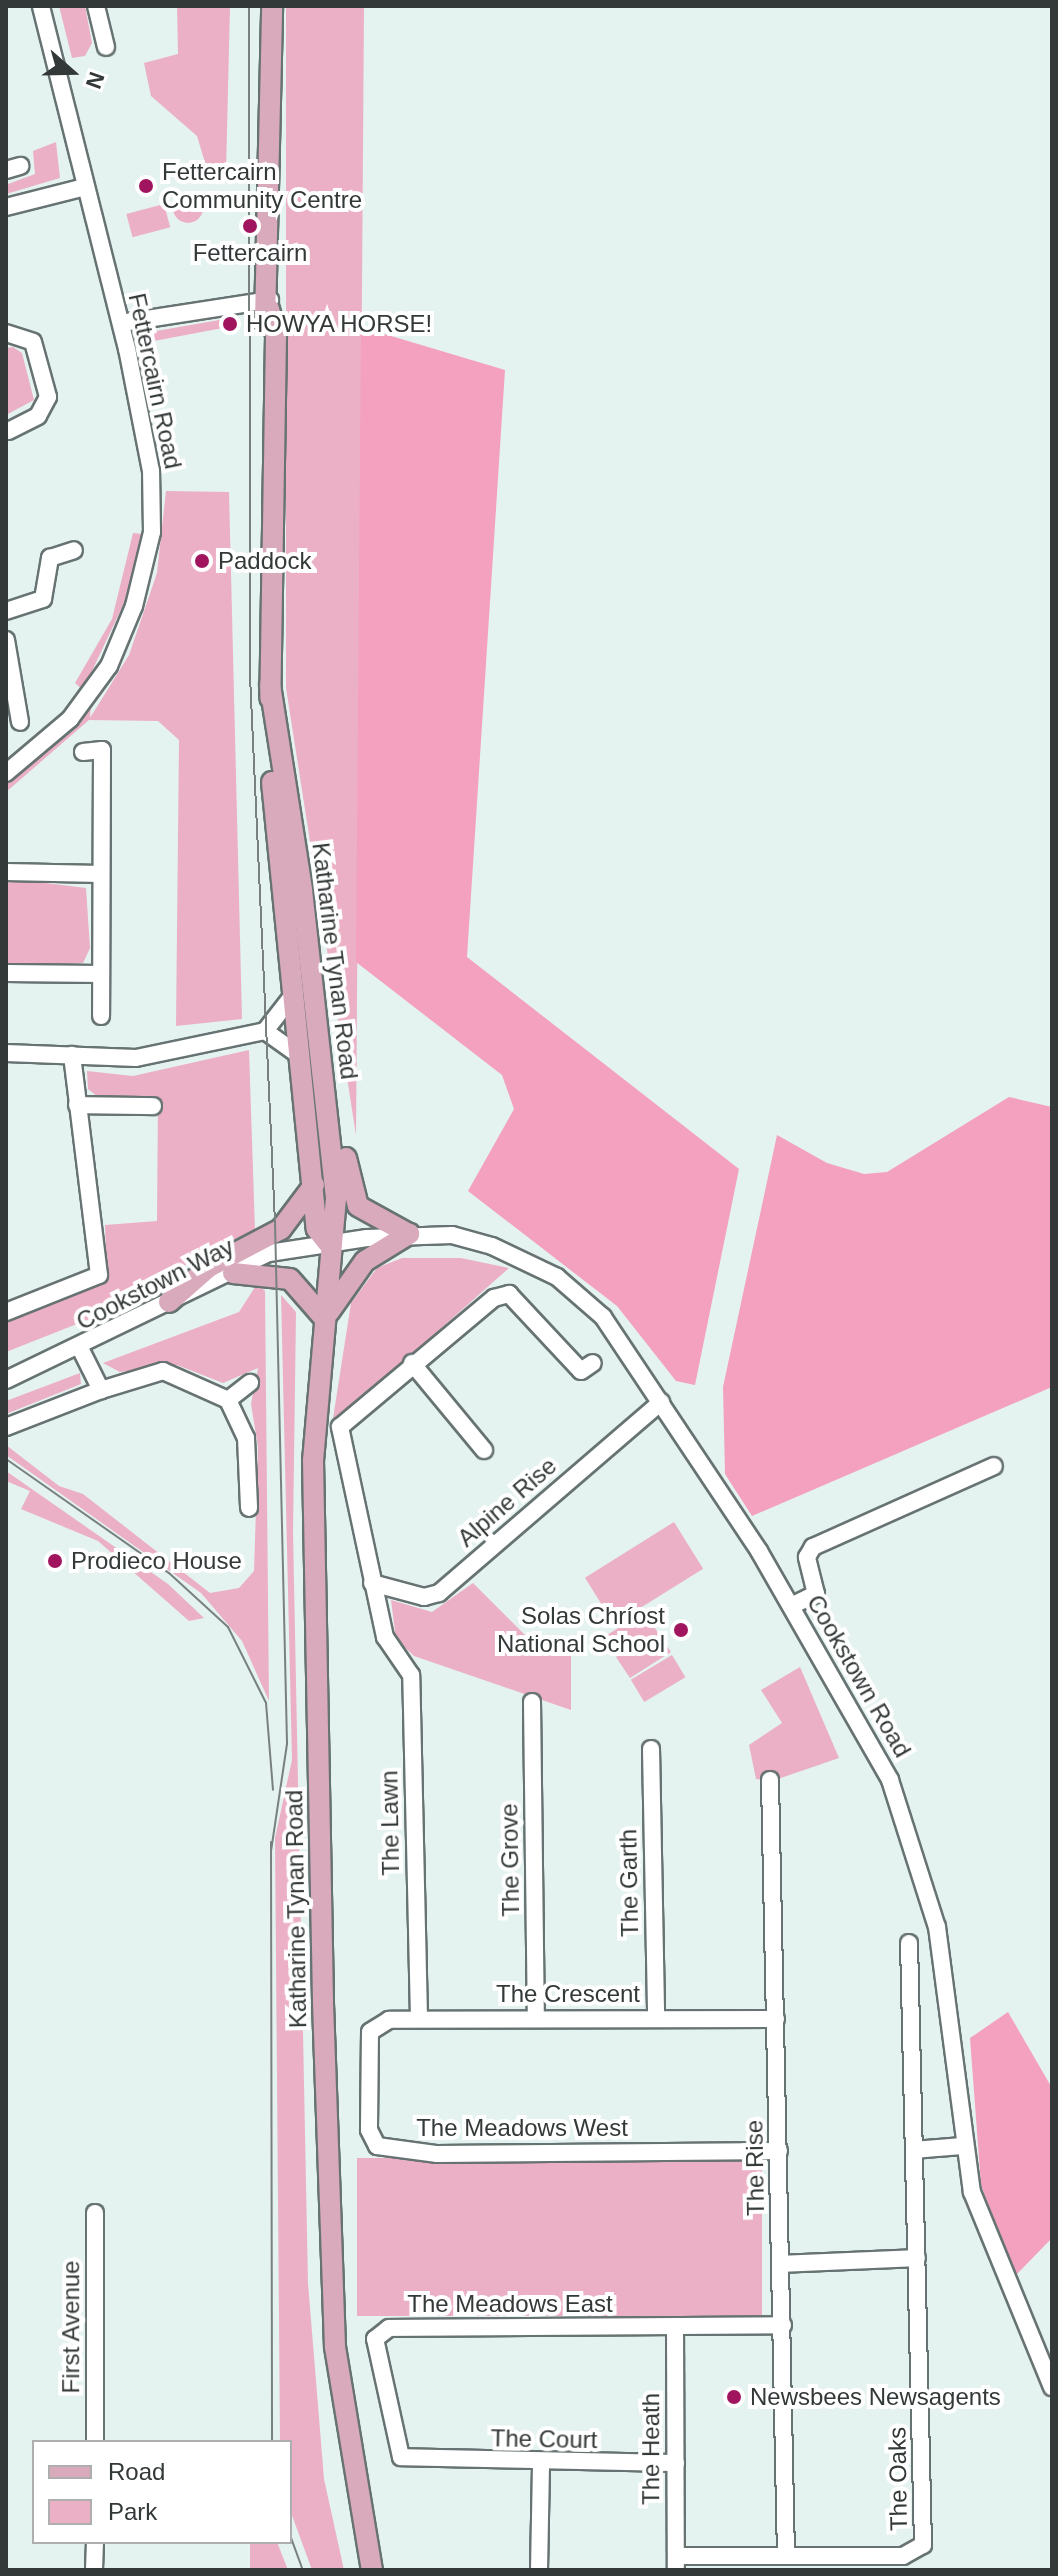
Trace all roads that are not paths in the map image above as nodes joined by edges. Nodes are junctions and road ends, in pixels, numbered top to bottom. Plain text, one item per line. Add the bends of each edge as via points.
1 (41, 6) edge
2 (96, 6) edge
3 (272, 6) edge
4 (106, 47) dead end
5 (85, 187) junction
6 (6, 207) edge
7 (270, 304) junction
8 (121, 323) junction
9 (6, 333) edge
10 (9, 431) dead end
11 (74, 550) dead end
12 (6, 611) edge
13 (6, 640) edge
14 (270, 685) junction
15 (20, 722) dead end
16 (83, 752) dead end
17 (6, 773) edge
18 (6, 872) edge
19 (101, 874) junction
20 (6, 973) edge
21 (100, 974) junction
22 (294, 990) junction
23 (101, 1016) dead end
24 (265, 1031) junction
25 (6, 1053) edge
26 (72, 1055) junction
27 (312, 1060) junction
28 (77, 1105) junction
29 (153, 1106) dead end
30 (315, 1182) junction
31 (409, 1234) junction
32 (328, 1243) junction
33 (233, 1273) junction
34 (169, 1302) junction
35 (6, 1312) edge
36 (325, 1319) junction
37 (81, 1350) junction
38 (412, 1363) junction
39 (593, 1363) dead end
40 (6, 1380) edge
41 (250, 1383) dead end
42 (101, 1390) junction
43 (228, 1400) junction
44 (661, 1402) junction
45 (6, 1427) edge
46 (484, 1450) dead end
47 (994, 1466) dead end
48 (249, 1508) dead end
49 (372, 1583) junction
50 (791, 1606) junction
51 (532, 1702) dead end
52 (651, 1749) dead end
53 (770, 1780) dead end
54 (909, 1943) dead end
55 (536, 2017) junction
56 (419, 2018) junction
57 (656, 2018) junction
58 (776, 2019) junction
59 (369, 2039) joint
60 (962, 2146) junction
61 (914, 2150) junction
62 (779, 2151) junction
63 (95, 2213) dead end
64 (917, 2258) junction
65 (781, 2264) junction
66 (783, 2325) junction
67 (675, 2327) junction
68 (1052, 2387) edge
69 (95, 2440) edge
70 (411, 2461) joint
71 (676, 2463) junction
72 (541, 2464) junction
73 (95, 2544) edge
74 (786, 2555) junction
75 (676, 2563) edge
76 (94, 2570) edge
77 (372, 2570) edge
78 (539, 2570) edge

1 - 5 street, Fettercairn Road
2 - 4 street
3 - 7 main road, Katharine Tynan Road
5 - 6 street
5 - 8 street, Fettercairn Road
7 - 8 street
7 - 14 main road, Katharine Tynan Road via 263,350 269,413
8 - 17 street, Fettercairn Road via 153,491 144,571 122,640 89,696
9 - 10 street via 33,342 48,397 38,416
11 - 12 street via 50,558 43,599
13 - 15 street
14 - 22 main road, Katharine Tynan Road via 275,827
14 - 27 main road, Katharine Tynan Road
16 - 19 street via 102,750
18 - 19 street
19 - 21 street
20 - 21 street
21 - 23 street
22 - 24 street, Katharine Tynan Road
22 - 27 main road, Katharine Tynan Road
24 - 26 street via 145,1057
24 - 27 street
25 - 26 street
26 - 28 street
27 - 30 main road, Katharine Tynan Road
27 - 31 main road via 339,1094 351,1195 371,1217
27 - 32 main road, Katharine Tynan Road via 336,1198
28 - 29 street
28 - 35 street via 99,1275
30 - 32 main road, Katharine Tynan Road via 317,1229
30 - 34 main road via 281,1229 209,1267
31 - 32 street, Cookstown Road
31 - 36 main road via 365,1261
31 - 44 street, Cookstown Road via 492,1246 557,1277 603,1317
32 - 33 street, Cookstown Way via 269,1253
32 - 36 main road, Katharine Tynan Road
33 - 34 street, Cookstown Way
33 - 36 main road via 290,1279
34 - 37 street, Cookstown Way
36 - 77 main road, Katharine Tynan Road via 313,1472 331,2284 345,2439
37 - 40 street, Cookstown Way
37 - 42 street
38 - 39 street via 494,1298 509,1294 581,1371
38 - 46 street
38 - 49 street via 340,1427
41 - 43 street
42 - 43 street via 163,1371
42 - 45 street
43 - 48 street via 246,1438
44 - 49 street, Alpine Rise via 439,1593 424,1597
44 - 50 street, Cookstown Road
47 - 50 street via 813,1547 807,1557 816,1594
49 - 56 street, The Lawn via 385,1637 411,1675
50 - 60 street, Cookstown Road via 890,1780 929,1894 954,2029
51 - 55 street, The Grove
52 - 57 street, The Garth
53 - 58 street, The Rise
54 - 61 street, The Oaks
55 - 56 street, The Crescent
55 - 57 street, The Crescent
56 - 59 street, The Crescent via 379,2024
57 - 58 street, The Crescent
58 - 62 street, The Rise
59 - 62 street, The Meadows West via 370,2138 385,2149
60 - 61 street
60 - 68 street, Cookstown Road via 988,2237
61 - 64 street, The Oaks
62 - 65 street, The Rise
63 - 69 street, First Avenue
64 - 65 street
64 - 74 street, The Oaks via 923,2545 903,2556
65 - 66 street, The Rise
66 - 67 street, The Meadows East
66 - 74 street, The Rise
67 - 70 street, The Meadows East via 380,2331 375,2339 393,2438
67 - 71 street, The Heath
70 - 72 street, The Court
71 - 72 street, The Court
71 - 75 street, The Heath
72 - 78 street
73 - 76 street
74 - 75 street, The Oaks

